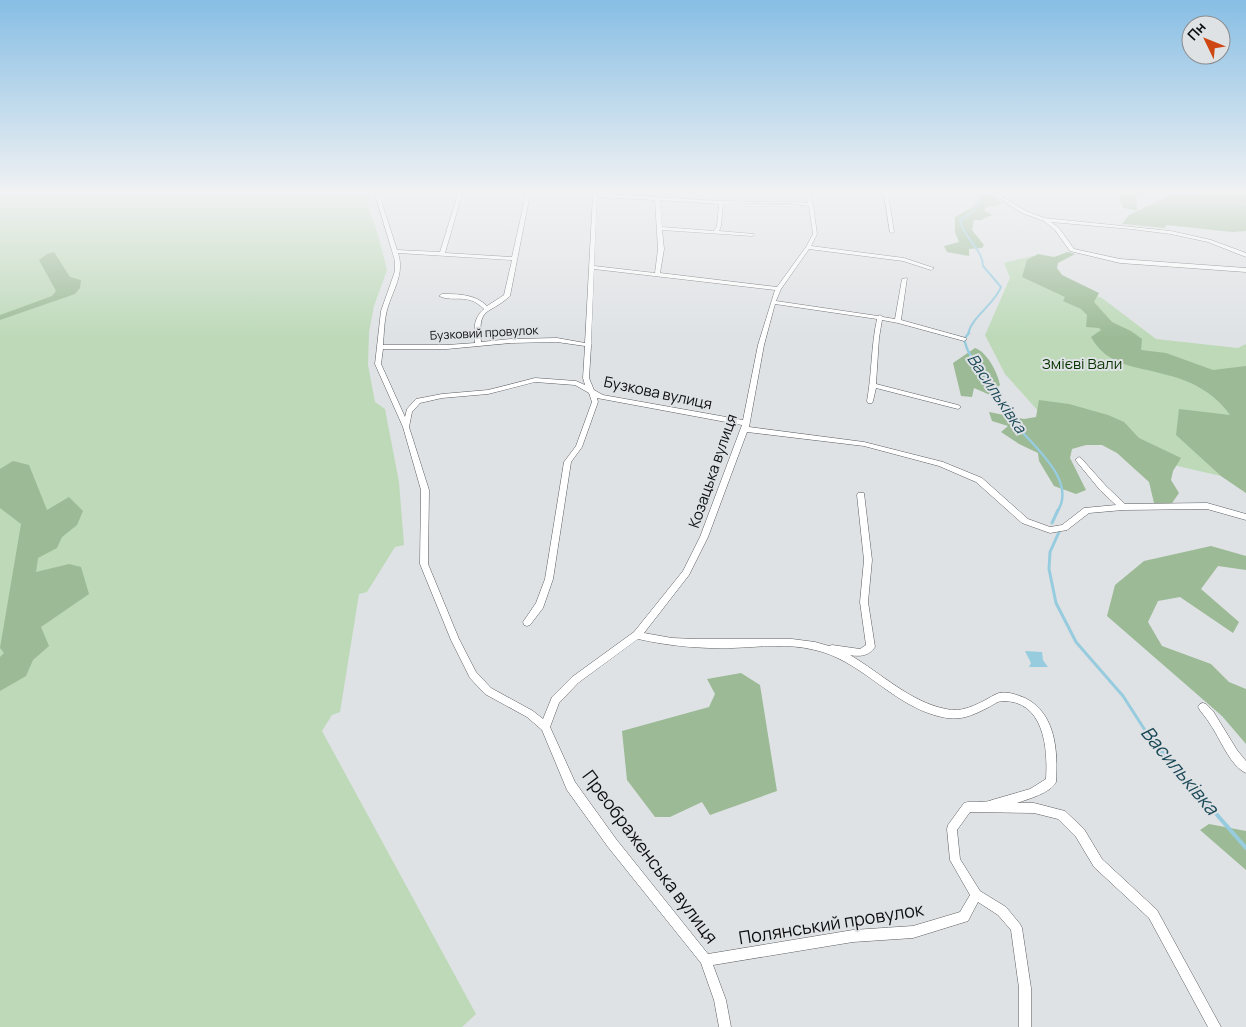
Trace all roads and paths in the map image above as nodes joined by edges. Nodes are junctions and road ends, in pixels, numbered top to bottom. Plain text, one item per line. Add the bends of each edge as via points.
1 (393, 242) edge
2 (446, 242) edge
3 (518, 242) edge
4 (594, 242) edge
5 (660, 242) edge
6 (810, 242) edge
7 (1066, 242) edge
8 (1217, 242) edge
9 (808, 247) junction
10 (396, 251) junction
11 (442, 254) junction
12 (1246, 255) edge
13 (514, 259) junction
14 (593, 267) junction
15 (931, 268) dead end
16 (1246, 270) edge
17 (657, 274) junction
18 (904, 279) dead end
19 (778, 289) junction
20 (442, 296) dead end
21 (773, 302) junction
22 (486, 308) junction
23 (880, 317) junction
24 (898, 321) junction
25 (964, 339) dead end
26 (478, 343) junction
27 (589, 345) junction
28 (380, 347) junction
29 (874, 386) junction
30 (588, 388) junction
31 (870, 401) dead end
32 (958, 407) dead end
33 (745, 426) junction
34 (406, 427) junction
35 (1079, 460) dead end
36 (861, 494) dead end
37 (1122, 507) junction
38 (1246, 517) edge
39 (527, 622) dead end
40 (637, 635) junction
41 (826, 648) junction
42 (1203, 707) dead end
43 (545, 727) junction
44 (1246, 768) edge
45 (986, 808) junction
46 (976, 895) junction
47 (706, 960) junction
48 (725, 1027) edge
49 (1025, 1027) edge
50 (1215, 1027) edge

1 - 10 street
2 - 11 street
3 - 13 street
4 - 14 street
5 - 17 street
6 - 9 street, Козацька вулиця
7 - 16 street via 1072,250 1120,261
8 - 12 street
9 - 15 street via 904,260
9 - 19 street, Козацька вулиця
10 - 11 street
10 - 28 street via 398,271 384,311
11 - 13 street
13 - 22 street via 507,296
14 - 17 street
14 - 27 street
17 - 19 street
18 - 24 street
19 - 21 street, Козацька вулиця
20 - 22 street via 471,298
21 - 23 street
21 - 33 street, Козацька вулиця
22 - 26 street via 476,324
23 - 24 street
23 - 29 street via 875,339
24 - 25 street
26 - 27 street, Бузковий провулок via 557,340
26 - 28 street, Бузковий провулок via 447,347
27 - 30 street
28 - 34 street via 378,364
29 - 31 street
29 - 32 street
30 - 33 street, Бузкова вулиця via 601,397
30 - 34 street, Бузкова вулиця via 576,383 536,380 488,392 418,401 410,411
30 - 39 street via 595,402 579,447 568,462 549,579 540,605
33 - 37 street, Бузкова вулиця via 864,444 941,464 979,480 1025,521 1050,530 1064,528 1087,510
33 - 40 street, Козацька вулиця via 719,503 686,573
34 - 43 street via 425,490 424,564 455,640 473,675 488,690 530,714
35 - 37 street
36 - 41 street via 868,560 864,602 871,647 861,652
37 - 38 street, Бузкова вулиця via 1207,506
40 - 41 street via 655,640 780,642
40 - 43 street, Козацька вулиця via 576,680 555,700
41 - 45 street via 921,705 946,714 965,714 1001,696 1027,701 1044,720 1053,763 1051,782
42 - 44 street via 1213,717 1236,760
43 - 47 street, Преображенська вулиця via 571,786 612,843
45 - 46 street via 968,807 952,828 955,860
45 - 50 street via 1034,808 1062,815 1080,833 1098,863 1153,914
46 - 47 street, Полянський провулок via 964,917 914,932 853,936
46 - 49 street via 1002,911 1016,928 1025,988
47 - 48 street, Преображенська вулиця via 720,1000

